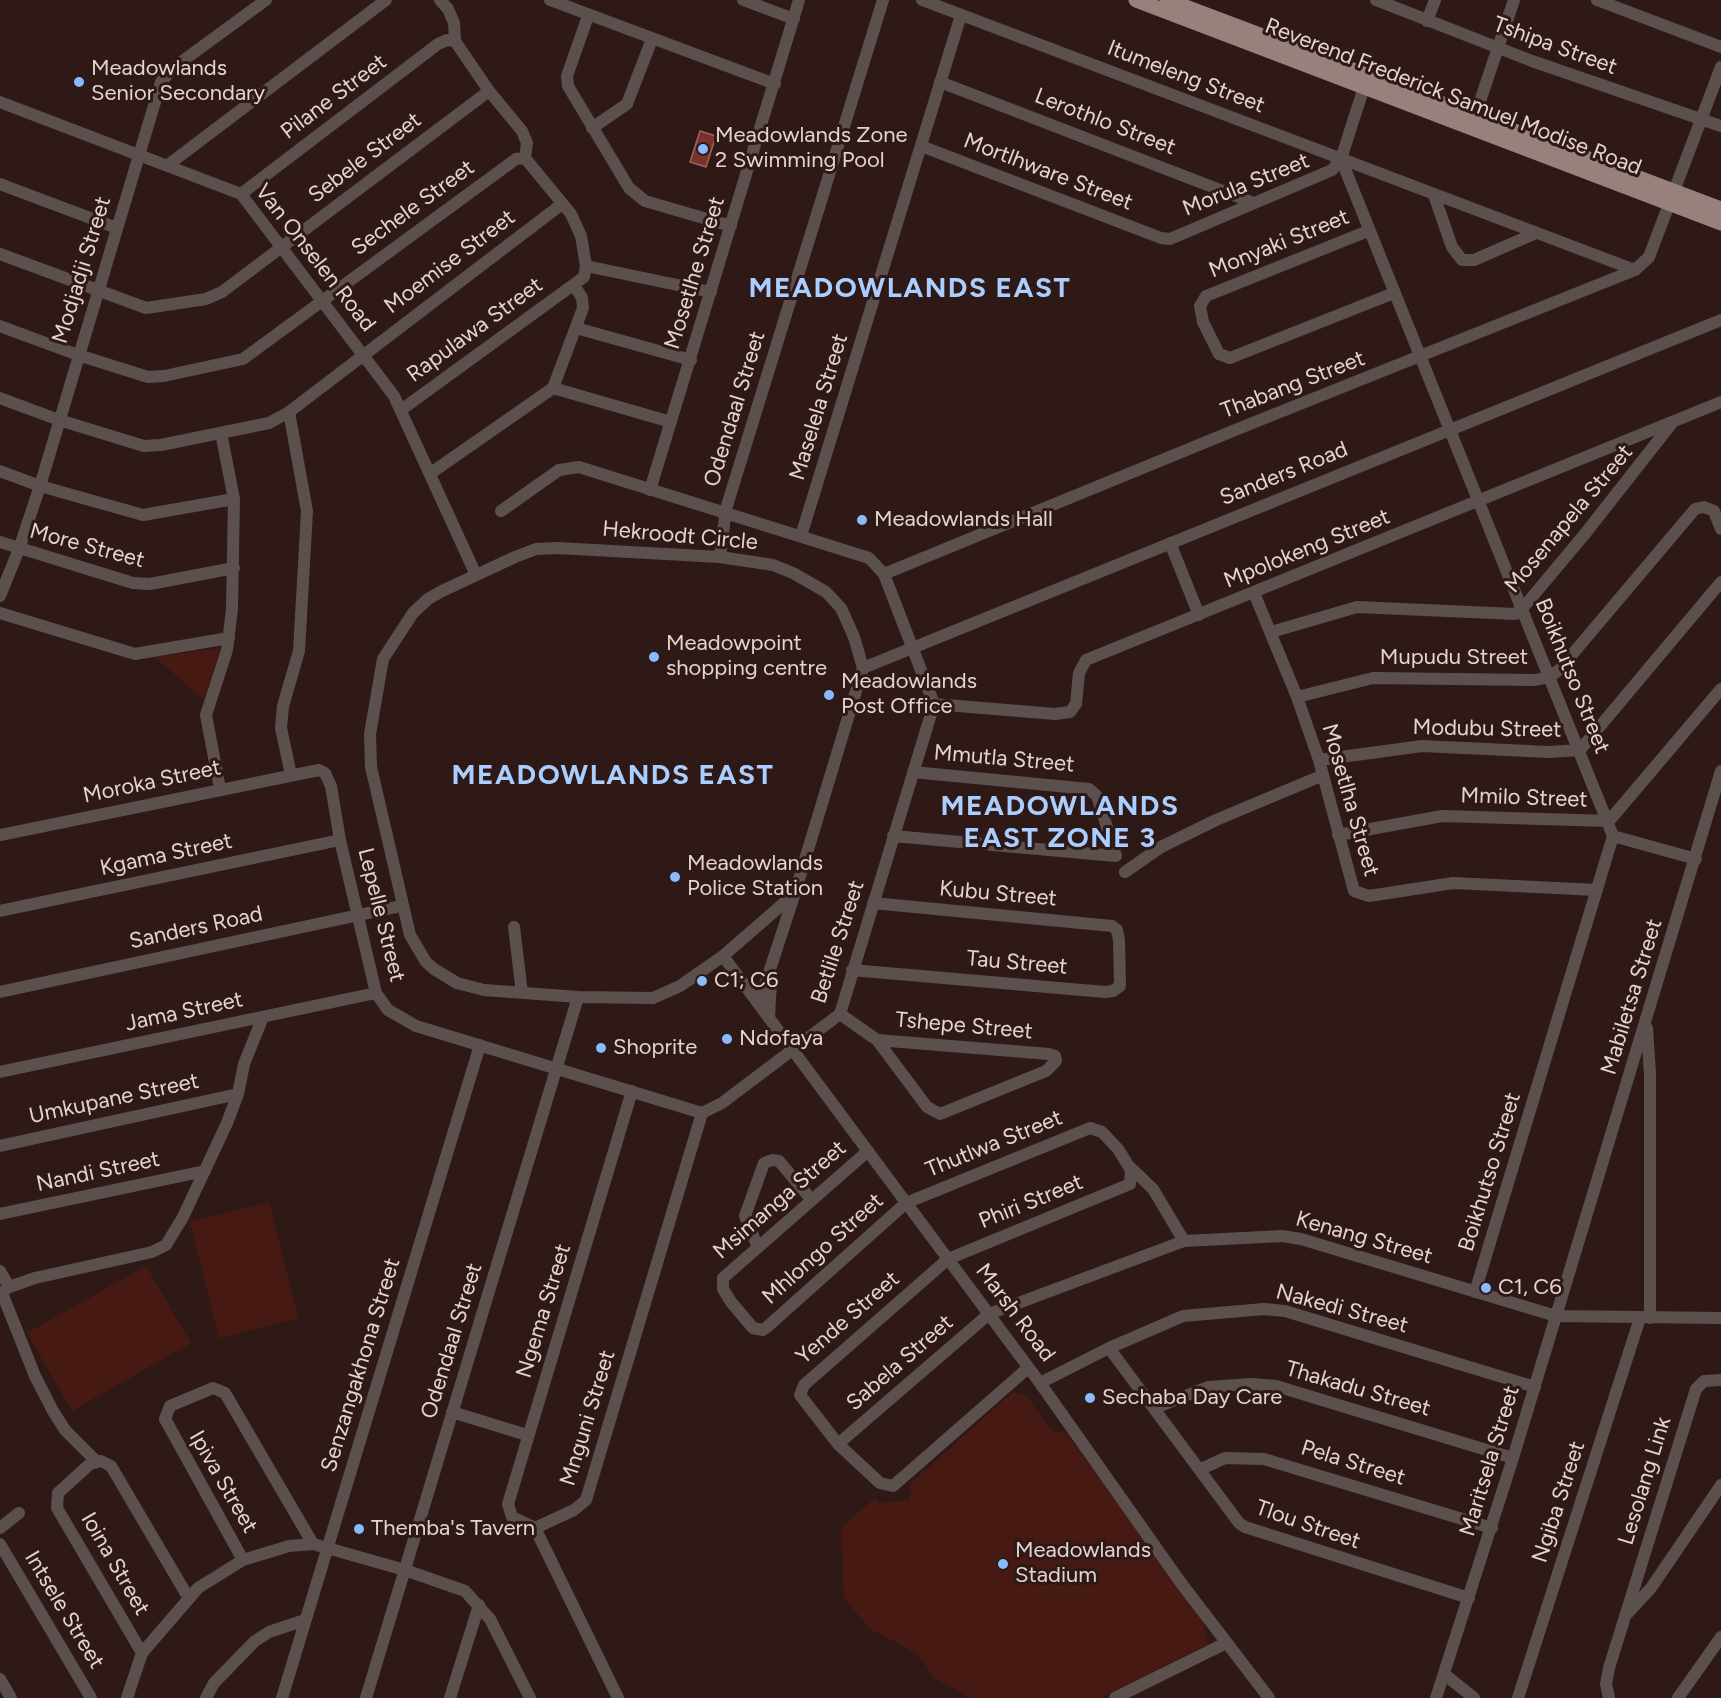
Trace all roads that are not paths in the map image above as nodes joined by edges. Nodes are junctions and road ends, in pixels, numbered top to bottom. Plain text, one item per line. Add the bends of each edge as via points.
1 (266, 0) edge
2 (386, 0) edge
3 (440, 0) edge
4 (550, 0) edge
5 (743, 0) edge
6 (799, 0) edge
7 (882, 0) edge
8 (921, 0) edge
9 (1136, 0) edge
10 (1167, 0) edge
11 (1376, 0) edge
12 (1435, 0) edge
13 (1514, 0) edge
14 (1598, 0) edge
15 (961, 15) junction
16 (588, 16) junction
17 (794, 19) junction
18 (1427, 21) junction
19 (652, 39) junction
20 (455, 41) junction
21 (1721, 47) edge
22 (1497, 48) junction
23 (1721, 67) edge
24 (940, 82) junction
25 (775, 84) junction
26 (1364, 87) junction
27 (489, 91) junction
28 (0, 102) edge
29 (1475, 116) junction
30 (1701, 120) junction
31 (1721, 126) edge
32 (592, 128) junction
33 (921, 146) junction
34 (138, 155) junction
35 (525, 158) junction
36 (1341, 159) junction
37 (168, 165) junction
38 (0, 183) edge
39 (241, 194) junction
40 (1434, 195) junction
41 (1672, 198) junction
42 (1254, 203) junction
43 (562, 204) junction
44 (1721, 209) edge
45 (1721, 223) edge
46 (731, 226) junction
47 (117, 228) junction
48 (1368, 231) junction
49 (1536, 233) junction
50 (1161, 238) joint
51 (282, 246) junction
52 (0, 255) edge
53 (586, 266) junction
54 (1635, 270) junction
55 (574, 285) junction
56 (97, 291) junction
57 (711, 292) junction
58 (1394, 293) junction
59 (323, 299) junction
60 (1721, 320) edge
61 (0, 326) edge
62 (576, 328) junction
63 (363, 353) junction
64 (78, 355) junction
65 (1420, 358) junction
66 (691, 360) junction
67 (553, 388) junction
68 (0, 398) edge
69 (1721, 402) edge
70 (401, 410) junction
71 (289, 412) junction
72 (58, 420) junction
73 (671, 422) junction
74 (1672, 423) junction
75 (1449, 429) junction
76 (221, 433) junction
77 (0, 471) edge
78 (431, 473) junction
79 (39, 486) junction
80 (650, 490) junction
81 (234, 499) junction
82 (1479, 502) junction
83 (501, 511) dead end
84 (725, 514) junction
85 (1721, 529) edge
86 (801, 536) junction
87 (0, 542) edge
88 (1170, 543) junction
89 (19, 549) junction
90 (720, 557) junction
91 (234, 568) junction
92 (884, 574) junction
93 (476, 575) junction
94 (1721, 582) edge
95 (1254, 593) junction
96 (0, 596) edge
97 (1522, 609) junction
98 (0, 613) edge
99 (1199, 615) junction
100 (1271, 632) junction
101 (229, 638) junction
102 (911, 648) junction
103 (863, 668) junction
104 (1550, 677) junction
105 (1721, 689) edge
106 (1297, 697) junction
107 (934, 704) junction
108 (1580, 750) junction
109 (1319, 760) junction
110 (312, 770) joint
111 (1721, 771) edge
112 (913, 772) junction
113 (291, 775) junction
114 (1322, 776) junction
115 (220, 789) junction
116 (1718, 795) edge
117 (1609, 821) junction
118 (0, 835) edge
119 (1338, 835) junction
120 (893, 836) junction
121 (1613, 836) junction
122 (340, 840) junction
123 (1696, 859) junction
124 (1122, 863) junction
125 (797, 886) junction
126 (1597, 890) junction
127 (873, 903) junction
128 (401, 906) junction
129 (0, 911) edge
130 (358, 915) junction
131 (514, 927) dead end
132 (1117, 930) joint
133 (723, 956) junction
134 (772, 964) junction
135 (852, 970) junction
136 (0, 992) edge
137 (376, 993) junction
138 (522, 993) junction
139 (578, 997) junction
140 (755, 999) junction
141 (840, 1014) junction
142 (263, 1017) junction
143 (769, 1018) junction
144 (1646, 1021) junction
145 (877, 1040) junction
146 (480, 1045) junction
147 (794, 1050) junction
148 (556, 1068) junction
149 (0, 1072) edge
150 (632, 1091) junction
151 (238, 1094) junction
152 (702, 1113) junction
153 (0, 1146) edge
154 (868, 1151) junction
155 (1130, 1167) junction
156 (205, 1171) junction
157 (810, 1198) junction
158 (906, 1203) junction
159 (0, 1214) edge
160 (1581, 1235) joint
161 (1184, 1241) junction
162 (757, 1245) junction
163 (948, 1259) junction
164 (0, 1271) edge
165 (4, 1291) edge
166 (1475, 1292) junction
167 (989, 1314) junction
168 (1556, 1316) junction
169 (1645, 1318) junction
170 (1721, 1318) edge
171 (767, 1327) joint
172 (1110, 1348) junction
173 (1028, 1368) junction
174 (1721, 1380) edge
175 (1040, 1383) junction
176 (1535, 1387) junction
177 (1155, 1408) junction
178 (452, 1412) junction
179 (528, 1435) junction
180 (838, 1444) junction
181 (1514, 1458) junction
182 (96, 1461) junction
183 (1201, 1469) junction
184 (1721, 1485) edge
185 (20, 1513) dead end
186 (0, 1528) edge
187 (535, 1528) junction
188 (1491, 1528) junction
189 (0, 1544) edge
190 (313, 1545) junction
191 (328, 1547) junction
192 (243, 1560) junction
193 (405, 1570) junction
194 (188, 1598) junction
195 (1469, 1598) junction
196 (479, 1605) junction
197 (1627, 1614) junction
198 (305, 1620) junction
199 (1721, 1638) edge
200 (1226, 1643) junction
201 (142, 1653) junction
202 (1444, 1674) junction
203 (0, 1679) edge
204 (11, 1698) edge
205 (91, 1698) edge
206 (127, 1698) edge
207 (206, 1698) edge
208 (282, 1698) edge
209 (366, 1698) edge
210 (450, 1698) edge
211 (530, 1698) edge
212 (618, 1698) edge
213 (1115, 1698) edge
214 (1269, 1698) edge
215 (1436, 1698) edge
216 (1474, 1698) edge
217 (1518, 1698) edge
218 (1609, 1698) edge
219 (1678, 1698) edge

1 - 34 street, Modjadji Street via 166,75
2 - 37 street
3 - 20 street via 454,23
4 - 16 street
5 - 17 street
6 - 17 street, Mosetlhe Street
7 - 84 street, Odendaal Street
8 - 15 street, Itumeleng Street
9 - 26 main road, Reverend Frederick Samuel Modise Road
10 - 29 main road, Reverend Frederick Samuel Modise Road
11 - 18 street, Tshipa Street
12 - 18 street
13 - 22 street
14 - 21 street
15 - 24 street, Maselela Street
15 - 36 street, Itumeleng Street
16 - 19 street
16 - 32 street via 567,81
17 - 25 street, Mosetlhe Street
18 - 22 street, Tshipa Street
19 - 25 street
19 - 32 street via 627,104
20 - 27 street
20 - 39 street, Pilane Street via 447,39 438,44
22 - 29 street
22 - 30 street, Tshipa Street
23 - 30 street, Thabang Street
24 - 33 street, Maselela Street
24 - 42 street, Lerothlo Street
25 - 46 street, Mosetlhe Street
26 - 36 street
26 - 41 main road, Reverend Frederick Samuel Modise Road
27 - 35 street via 522,131 527,143
27 - 51 street, Sebele Street
28 - 34 street, Van Onselen Road
29 - 41 main road, Reverend Frederick Samuel Modise Road
30 - 31 street, Tshipa Street
30 - 41 street, Thabang Street
32 - 46 street via 639,199
33 - 50 street, Mortlhware Street
33 - 86 street, Maselela Street
34 - 37 street, Van Onselen Road
34 - 47 street, Modjadji Street
35 - 43 street
35 - 59 street, Sechele Street via 516,159
36 - 40 street, Itumeleng Street
36 - 42 street, Morula Street via 1328,173
36 - 48 street, Boikhutso Street
37 - 39 street, Van Onselen Road
38 - 47 street
39 - 51 street, Van Onselen Road
40 - 49 street, Itumeleng Street
40 - 49 street via 1452,247 1462,260 1474,260
41 - 44 main road, Reverend Frederick Samuel Modise Road
41 - 45 main road, Reverend Frederick Samuel Modise Road
41 - 54 street, Thabang Street via 1649,257
42 - 50 street, Morula Street via 1173,237
43 - 53 street via 576,223
43 - 63 street, Moemise Street
46 - 57 street, Mosetlhe Street
47 - 56 street, Modjadji Street
48 - 58 street, Boikhutso Street
48 - 58 street, Monyaki Street via 1206,296 1200,306 1203,322 1219,354 1230,358
49 - 54 street, Itumeleng Street
51 - 56 street, Sebele Street via 222,292 206,299 146,308
51 - 59 street, Van Onselen Road
52 - 56 street, Sebele Street
53 - 55 street via 584,277
53 - 57 street
54 - 65 street, Thabang Street
55 - 62 street via 583,308
55 - 70 street, Rapulawa Street
56 - 64 street, Modjadji Street
57 - 66 street, Mosetlhe Street
58 - 65 street, Boikhutso Street
59 - 63 street, Van Onselen Road
59 - 64 street, Sechele Street via 249,356 232,362 154,377
60 - 75 street, Sanders Road
61 - 64 street, Sechele Street
62 - 66 street
62 - 67 street
63 - 70 street, Van Onselen Road
63 - 71 street, Moemise Street
64 - 72 street, Modjadji Street
65 - 75 street, Boikhutso Street
65 - 92 street, Thabang Street
66 - 73 street, Mosetlhe Street
67 - 73 street
67 - 78 street
68 - 72 street, Moemise Street
69 - 74 street, Mpolokeng Street
70 - 78 street, Van Onselen Road
71 - 76 street, Moemise Street via 261,426
71 - 113 street via 307,510 300,642 280,728
72 - 76 street, Moemise Street via 144,446
72 - 79 street, Modjadji Street
73 - 80 street, Mosetlhe Street
74 - 82 street, Mpolokeng Street
74 - 97 street, Mosenapela Street
75 - 82 street, Boikhutso Street
75 - 88 street, Sanders Road
76 - 81 street
77 - 79 street
78 - 93 street, Van Onselen Road
79 - 81 street via 143,515
79 - 89 street, Modjadji Street
80 - 83 street via 579,467 566,467
80 - 84 street
81 - 91 street
82 - 95 street, Mpolokeng Street
82 - 97 street, Boikhutso Street
84 - 86 street
84 - 90 street, Odendaal Street
85 - 104 street, Mupudu Street via 1714,511 1704,507 1693,511
86 - 92 street via 869,558
87 - 89 street, More Street
88 - 99 street
88 - 102 street, Sanders Road
89 - 91 street, More Street via 143,584
89 - 96 street, Modjadji Street
90 - 93 street, Hekroodt Circle via 543,549 528,551
90 - 103 street, Hekroodt Circle via 773,565 825,592 848,621
91 - 101 street
92 - 102 street
93 - 128 street, Hekroodt Circle via 420,605 387,650 380,672 369,755
94 - 108 street, Modubu Street
95 - 99 street, Mpolokeng Street
95 - 100 street, Mosetlha Street
97 - 100 street, Mosenapela Street via 1512,615 1499,615 1357,607
97 - 104 street, Boikhutso Street
98 - 101 street via 135,654
99 - 107 street, Mpolokeng Street via 1086,660 1079,673 1076,704 1070,712
100 - 106 street, Mosetlha Street
101 - 115 street via 206,715
102 - 103 street, Sanders Road
102 - 107 street
103 - 125 street, Hekroodt Circle
104 - 106 street, Mupudu Street via 1373,678
104 - 108 street, Boikhutso Street
105 - 117 street, Mmilo Street
106 - 109 street, Mosetlha Street
107 - 112 street, Betlile Street
108 - 109 street, Modubu Street via 1422,746
108 - 117 street, Boikhutso Street
109 - 114 street, Mosetlha Street
110 - 113 street, Moroka Street
110 - 122 street, Lepelle Street via 325,773 328,779
111 - 116 street, Mabiletsa Street
112 - 120 street, Betlile Street
112 - 124 street, Mmutla Street via 1089,789 1096,796
113 - 115 street, Moroka Street
114 - 119 street, Mosetlha Street
114 - 124 street via 1216,820 1150,855
115 - 118 street, Moroka Street
116 - 123 street, Mabiletsa Street
117 - 119 street, Mmilo Street via 1442,816
117 - 121 street, Boikhutso Street
119 - 126 street, Mosetlha Street via 1352,888 1361,895 1453,883
120 - 124 street
120 - 127 street, Betlile Street
121 - 123 street
121 - 126 street, Boikhutso Street
122 - 129 street, Kgama Street
122 - 130 street, Lepelle Street
123 - 144 street, Mabiletsa Street
125 - 133 street, Hekroodt Circle via 780,908
125 - 134 street
126 - 166 street, Boikhutso Street
127 - 132 street, Kubu Street via 1112,926
127 - 135 street, Betlile Street
128 - 130 street, Sanders Road
128 - 138 street, Hekroodt Circle via 413,942 434,969 472,988
130 - 136 street, Sanders Road
130 - 137 street, Lepelle Street
131 - 138 street
132 - 135 street, Tau Street via 1120,986 1113,991
133 - 139 street, Hekroodt Circle via 660,996
133 - 140 street, Marsh Road
134 - 140 street via 762,994
134 - 143 street
135 - 141 street, Betlile Street
137 - 142 street, Jama Street
137 - 146 street, Lepelle Street via 399,1018
138 - 139 street, Hekroodt Circle
139 - 148 street, Odendaal Street
140 - 143 street, Marsh Road
141 - 145 street, Tshepe Street
141 - 147 street, Betlile Street
142 - 149 street, Jama Street
142 - 151 street via 244,1064
143 - 147 street, Marsh Road
144 - 160 street, Mabiletsa Street
144 - 169 street, Ngiba Street via 1650,1074
145 - 145 street, Tshepe Street via 927,1107 940,1113 1055,1064 1055,1056
146 - 148 street, Lepelle Street
146 - 191 street, Senzangakhona Street
147 - 152 street, Betlile Street via 722,1103
147 - 154 street, Marsh Road
148 - 150 street
148 - 178 street, Odendaal Street
150 - 152 street
150 - 179 street, Ngema Street
151 - 153 street, Umkupane Street
151 - 156 street
152 - 187 street, Mnguni Street via 586,1500
154 - 157 street, Msimanga Street
154 - 158 street, Marsh Road
155 - 158 street, Thutlwa Street via 1111,1139 1090,1128
155 - 161 street via 1153,1189
155 - 163 street, Phiri Street via 1130,1184
156 - 159 street, Nandi Street
156 - 165 street via 171,1239 160,1249 60,1271
157 - 162 street, Msimanga Street
157 - 162 street via 779,1161 764,1163 745,1216
158 - 163 street, Marsh Road
158 - 171 street, Mhlongo Street
160 - 168 street, Maritsela Street
161 - 166 street, Kenang Street via 1288,1237
161 - 167 street, Kenang Street
162 - 171 street, Msimanga Street via 726,1274 722,1283 731,1302 750,1325 760,1330
163 - 167 street, Marsh Road
163 - 180 street, Yende Street via 802,1387 803,1401
164 - 165 street
165 - 182 street via 31,1367 53,1411 64,1430
166 - 168 street, Kenang Street
167 - 173 street, Marsh Road
167 - 180 street, Sabela Street
168 - 169 street, Kenang Street
168 - 176 street, Maritsela Street
169 - 170 street, Kenang Street
169 - 217 street, Ngiba Street
172 - 175 street, Nakedi Street
172 - 176 street, Nakedi Street via 1189,1315 1274,1309
172 - 177 street, Tlou Street
173 - 175 street, Marsh Road
173 - 180 street via 896,1484 880,1483
174 - 197 street, Lesolang Link via 1704,1381 1696,1389
175 - 200 street, Marsh Road
176 - 181 street, Maritsela Street
177 - 181 street, Thakadu Street via 1208,1387 1276,1386
177 - 183 street, Tlou Street
178 - 179 street
178 - 193 street, Odendaal Street
179 - 187 street, Ngema Street via 508,1509 516,1520
181 - 188 street, Maritsela Street
182 - 194 street via 111,1466
182 - 201 street, Ioina Street via 57,1495 57,1508
183 - 188 street, Pela Street via 1225,1458 1264,1459
183 - 195 street, Tlou Street via 1239,1523 1251,1531
184 - 197 street via 1651,1588
185 - 186 street
187 - 212 street
188 - 195 street, Maritsela Street
189 - 205 street, Intsele Street
190 - 191 street
190 - 192 street via 289,1546
190 - 192 street, Ipiva Street via 225,1393 213,1388 170,1406 165,1414 166,1424
191 - 193 street
191 - 198 street, Senzangakhona Street
192 - 194 street via 208,1579
193 - 196 street via 458,1587
193 - 209 street, Odendaal Street
194 - 201 street
195 - 202 street, Maritsela Street
196 - 210 street
196 - 211 street
197 - 218 street, Lesolang Link via 1607,1677
198 - 207 street via 255,1641 214,1683
198 - 208 street, Senzangakhona Street
199 - 219 street
200 - 213 street
200 - 214 street, Marsh Road
201 - 206 street
202 - 215 street, Maritsela Street
202 - 216 street
203 - 204 street

